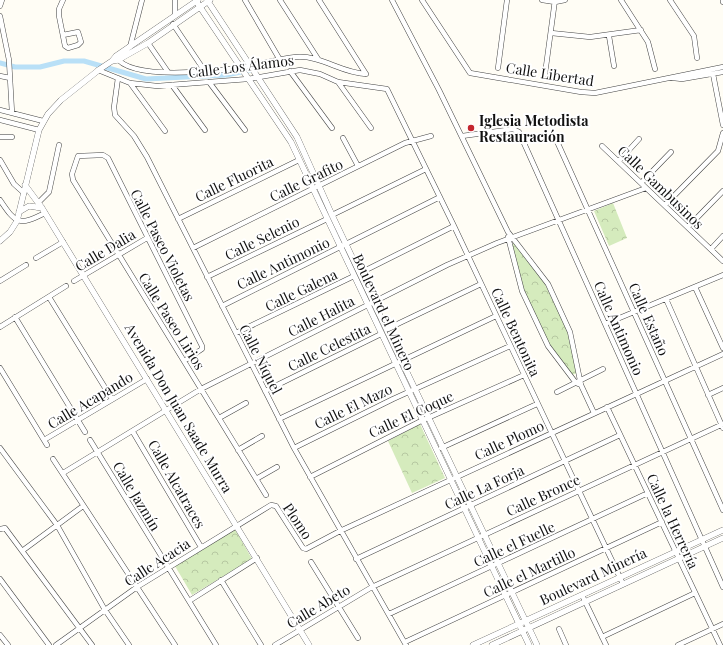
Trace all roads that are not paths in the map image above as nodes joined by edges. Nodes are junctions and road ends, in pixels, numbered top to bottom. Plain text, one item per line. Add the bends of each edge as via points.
1 (2, 0) edge
2 (63, 0) edge
3 (141, 0) edge
4 (175, 0) edge
5 (245, 0) edge
6 (280, 0) edge
7 (319, 0) edge
8 (392, 0) edge
9 (422, 0) edge
10 (506, 0) edge
11 (542, 0) edge
12 (564, 0) edge
13 (620, 0) edge
14 (670, 0) edge
15 (208, 1) edge
16 (555, 1) edge
17 (198, 2) edge
18 (0, 6) edge
19 (175, 15) junction
20 (0, 16) edge
21 (173, 24) junction
22 (641, 30) junction
23 (551, 33) junction
24 (63, 35) junction
25 (609, 36) junction
26 (148, 42) junction
27 (130, 46) junction
28 (697, 58) dead end
29 (318, 59) junction
30 (280, 60) junction
31 (113, 61) junction
32 (614, 66) dead end
33 (723, 67) edge
34 (498, 68) dead end
35 (656, 69) dead end
36 (99, 70) junction
37 (204, 70) junction
38 (252, 70) junction
39 (290, 71) junction
40 (168, 72) junction
41 (723, 72) edge
42 (243, 73) junction
43 (545, 74) dead end
44 (713, 74) junction
45 (0, 76) edge
46 (10, 78) junction
47 (118, 78) junction
48 (673, 78) junction
49 (209, 82) junction
50 (338, 82) junction
51 (130, 83) junction
52 (172, 85) junction
53 (387, 89) joint
54 (0, 110) edge
55 (12, 113) junction
56 (0, 120) edge
57 (43, 121) junction
58 (723, 124) edge
59 (332, 128) dead end
60 (371, 128) dead end
61 (39, 130) junction
62 (205, 130) dead end
63 (245, 130) dead end
64 (165, 131) dead end
65 (723, 133) edge
66 (431, 136) dead end
67 (462, 136) junction
68 (0, 137) edge
69 (12, 137) dead end
70 (555, 137) dead end
71 (344, 138) dead end
72 (412, 140) junction
73 (639, 140) dead end
74 (59, 145) dead end
75 (602, 146) dead end
76 (672, 152) dead end
77 (78, 156) joint
78 (0, 160) edge
79 (299, 160) junction
80 (618, 161) junction
81 (358, 166) junction
82 (426, 169) junction
83 (641, 183) junction
84 (25, 185) junction
85 (15, 186) junction
86 (319, 186) junction
87 (646, 188) junction
88 (312, 189) junction
89 (723, 191) edge
90 (24, 193) junction
91 (440, 197) junction
92 (0, 200) edge
93 (40, 205) junction
94 (665, 205) junction
95 (588, 209) junction
96 (20, 212) junction
97 (45, 213) junction
98 (332, 216) junction
99 (178, 219) junction
100 (326, 219) junction
101 (558, 220) junction
102 (17, 221) junction
103 (454, 226) junction
104 (688, 227) junction
105 (723, 236) edge
106 (147, 238) junction
107 (511, 238) junction
108 (0, 241) edge
109 (63, 242) junction
110 (346, 244) junction
111 (340, 247) junction
112 (193, 248) junction
113 (711, 249) junction
114 (118, 255) junction
115 (468, 255) junction
116 (36, 258) dead end
117 (723, 260) edge
118 (26, 265) dead end
119 (360, 273) junction
120 (84, 275) junction
121 (723, 275) edge
122 (354, 276) junction
123 (207, 277) junction
124 (0, 281) edge
125 (74, 281) dead end
126 (481, 284) junction
127 (66, 286) dead end
128 (695, 287) junction
129 (49, 297) junction
130 (666, 299) junction
131 (374, 301) junction
132 (367, 304) junction
133 (222, 306) junction
134 (634, 312) junction
135 (496, 316) junction
136 (16, 317) junction
137 (605, 324) junction
138 (0, 327) edge
139 (387, 330) junction
140 (236, 333) junction
141 (381, 334) junction
142 (510, 346) junction
143 (723, 348) edge
144 (723, 354) edge
145 (184, 361) junction
146 (401, 361) junction
147 (251, 363) junction
148 (395, 364) junction
149 (696, 366) junction
150 (0, 368) edge
151 (603, 369) dead end
152 (524, 375) junction
153 (147, 379) junction
154 (665, 380) junction
155 (579, 383) junction
156 (723, 388) edge
157 (200, 389) junction
158 (415, 390) junction
159 (265, 391) junction
160 (408, 392) junction
161 (557, 392) dead end
162 (636, 393) junction
163 (708, 395) junction
164 (112, 399) junction
165 (246, 402) dead end
166 (537, 404) junction
167 (607, 406) junction
168 (167, 410) junction
169 (594, 412) junction
170 (428, 417) junction
171 (219, 418) junction
172 (78, 419) junction
173 (279, 419) junction
174 (421, 421) junction
175 (723, 426) edge
176 (85, 432) dead end
177 (133, 432) junction
178 (551, 433) junction
179 (620, 435) junction
180 (262, 436) dead end
181 (691, 438) junction
182 (44, 440) junction
183 (90, 440) dead end
184 (48, 445) dead end
185 (443, 447) junction
186 (0, 448) edge
187 (294, 448) junction
188 (238, 450) junction
189 (436, 450) junction
190 (98, 452) junction
191 (663, 452) junction
192 (53, 459) dead end
193 (565, 462) junction
194 (634, 465) junction
195 (277, 467) dead end
196 (63, 473) junction
197 (310, 477) junction
198 (456, 477) junction
199 (256, 479) junction
200 (450, 480) junction
201 (579, 491) junction
202 (648, 493) junction
203 (266, 495) dead end
204 (273, 504) joint
205 (469, 505) junction
206 (84, 506) junction
207 (463, 508) junction
208 (723, 510) edge
209 (593, 519) junction
210 (662, 522) junction
211 (57, 526) junction
212 (237, 526) junction
213 (2, 528) edge
214 (723, 530) edge
215 (340, 531) junction
216 (484, 535) junction
217 (477, 538) junction
218 (723, 538) edge
219 (702, 539) junction
220 (705, 546) junction
221 (201, 547) junction
222 (606, 548) junction
223 (305, 549) joint
224 (22, 551) junction
225 (676, 551) junction
226 (257, 558) junction
227 (679, 558) junction
228 (356, 559) junction
229 (311, 562) dead end
230 (497, 564) junction
231 (491, 566) junction
232 (167, 567) junction
233 (620, 577) junction
234 (0, 579) edge
235 (221, 580) junction
236 (623, 584) junction
237 (372, 587) junction
238 (723, 587) edge
239 (136, 588) junction
240 (512, 592) junction
241 (695, 593) junction
242 (506, 595) junction
243 (582, 595) junction
244 (189, 601) junction
245 (585, 602) junction
246 (338, 607) junction
247 (105, 610) junction
248 (388, 614) junction
249 (525, 620) junction
250 (519, 624) junction
251 (723, 624) edge
252 (79, 628) junction
253 (529, 628) junction
254 (559, 629) dead end
255 (712, 629) junction
256 (300, 630) junction
257 (523, 631) junction
258 (0, 635) edge
259 (602, 637) junction
260 (358, 638) dead end
261 (406, 643) edge
262 (8, 645) edge
263 (49, 645) edge
264 (56, 645) edge
265 (92, 645) edge
266 (129, 645) edge
267 (175, 645) edge
268 (216, 645) edge
269 (261, 645) edge
270 (275, 645) edge
271 (309, 645) edge
272 (473, 645) edge
273 (492, 645) edge
274 (529, 645) edge
275 (537, 645) edge
276 (566, 645) edge
277 (606, 645) edge
278 (678, 645) edge
279 (720, 645) edge

1 - 18 street
2 - 24 street via 59,12
3 - 27 street
4 - 19 street
5 - 30 street
6 - 29 street
7 - 29 street, Calle Los Álamos via 366,74 344,71
8 - 67 street
9 - 48 street, Calle Libertad via 470,73 589,93
10 - 34 street
11 - 16 street
12 - 16 street
13 - 22 street
14 - 28 street via 694,36
15 - 17 street
15 - 38 street, Boulevard el Minero
16 - 23 street
17 - 19 street
17 - 21 street
17 - 42 street, Boulevard el Minero
19 - 27 street
20 - 46 street
21 - 26 street
21 - 37 street
22 - 25 street
22 - 35 street via 652,50
23 - 25 street
23 - 43 street
24 - 24 street via 66,48 80,44 78,32
25 - 32 street
26 - 31 street
26 - 40 street
27 - 31 street
29 - 30 street, Calle Los Álamos via 298,57
30 - 38 street, Calle Los Álamos
31 - 36 street
31 - 40 street, Calle Los Álamos via 130,68
33 - 48 street, Calle Libertad
36 - 47 street, Calle Los Álamos
36 - 57 street via 57,104
37 - 40 street, Calle Los Álamos
37 - 42 street, Calle Los Álamos
38 - 39 street, Calle Los Álamos
38 - 42 street, Calle Los Álamos
38 - 42 street, Calle Los Álamos
38 - 86 street, Boulevard el Minero via 297,137
39 - 50 street, Calle Los Álamos via 309,70
39 - 59 street
41 - 44 street, Calle Libertad
42 - 49 street, Calle Los Álamos
42 - 79 street, Boulevard el Minero via 285,132
44 - 48 street, Calle Libertad
44 - 58 street
45 - 46 street
46 - 55 street
47 - 51 street, Calle Los Álamos
47 - 99 street, Calle Níquel via 115,115 139,143
49 - 52 street, Calle Los Álamos
49 - 63 street
50 - 53 street, Calle Los Álamos
50 - 60 street
51 - 52 street, Calle Los Álamos via 144,86
51 - 64 street
52 - 62 street
53 - 72 street, Calle Bentonita
54 - 55 street
55 - 57 street
56 - 61 street
57 - 61 street
61 - 84 street
65 - 94 street via 718,151
66 - 72 street, Calle Grafito
67 - 101 street, Calle Antimonio via 517,130
67 - 107 street
68 - 69 street
70 - 95 street, Calle Estaño
71 - 81 street
72 - 81 street, Calle Grafito
72 - 82 street, Calle Bentonita
73 - 80 street
74 - 93 street via 49,192
75 - 80 street, Calle Gambusinos
76 - 83 street
77 - 106 street, Calle Paseo Violetas via 103,155 108,158
77 - 114 street, Calle Paseo Lirios via 72,178
78 - 85 street
79 - 88 street, Boulevard el Minero
79 - 99 street, Calle Fluorita
80 - 83 street, Calle Gambusinos
81 - 86 street, Calle Grafito
82 - 91 street, Calle Bentonita
82 - 98 street
83 - 87 street, Calle Gambusinos
84 - 85 street
84 - 90 street
84 - 93 street, Avenida Don Juan Saade Murra
85 - 90 street
86 - 88 street, Calle Grafito
86 - 98 street, Boulevard el Minero
87 - 94 street, Calle Gambusinos
87 - 95 street, Calle Halita
88 - 100 street, Boulevard el Minero
88 - 112 street, Calle Grafito
89 - 104 street
90 - 96 street
91 - 103 street, Calle Bentonita
91 - 110 street, Calle Antimonio
92 - 102 street
93 - 96 street via 29,206
93 - 97 street, Avenida Don Juan Saade Murra
94 - 104 street, Calle Gambusinos
95 - 101 street, Calle Halita
95 - 134 street, Calle Estaño
96 - 102 street
97 - 102 street via 26,222
97 - 109 street, Avenida Don Juan Saade Murra
98 - 110 street, Boulevard el Minero
99 - 112 street, Calle Níquel
100 - 111 street, Boulevard el Minero
100 - 123 street, Calle Selenio
101 - 107 street, Calle Halita
101 - 137 street, Calle Antimonio
102 - 108 street
103 - 115 street, Calle Bentonita
103 - 119 street
104 - 113 street, Calle Gambusinos
105 - 113 street
106 - 114 street, Calle Dalia
106 - 145 street, Calle Paseo Violetas via 202,346 202,349
107 - 115 street, Calle Halita
107 - 155 street via 522,292 548,346
107 - 155 street via 548,284 570,332
109 - 116 street
109 - 120 street, Avenida Don Juan Saade Murra
110 - 111 street, Calle Antimonio
110 - 119 street, Boulevard el Minero
111 - 122 street, Boulevard el Minero
111 - 133 street, Calle Antimonio
112 - 123 street, Calle Níquel
113 - 117 street, Calle Gambusinos
114 - 120 street, Calle Dalia
114 - 145 street, Calle Paseo Lirios
115 - 126 street, Calle Bentonita
115 - 131 street, Calle Halita
118 - 124 street
119 - 131 street, Boulevard el Minero
120 - 125 street, Calle Dalia
120 - 153 street, Avenida Don Juan Saade Murra
121 - 128 street
122 - 132 street, Boulevard el Minero
122 - 140 street, Calle Galena
123 - 133 street, Calle Níquel
126 - 135 street, Calle Bentonita
126 - 139 street, Calle Celestita
127 - 129 street, Calle Dalia
128 - 130 street
128 - 143 street
129 - 136 street, Calle Dalia
129 - 164 street
130 - 134 street
130 - 149 street
131 - 132 street, Calle Halita
131 - 139 street, Boulevard el Minero
132 - 141 street, Boulevard el Minero
132 - 147 street, Calle Halita
133 - 140 street, Calle Níquel
134 - 137 street
134 - 154 street, Calle Estaño
135 - 142 street, Calle Bentonita
135 - 146 street
136 - 138 street, Calle Dalia
136 - 172 street
137 - 162 street, Calle Antimonio
139 - 146 street, Boulevard el Minero
140 - 147 street, Calle Níquel
141 - 148 street, Boulevard el Minero
141 - 159 street, Calle Celestita
142 - 152 street, Calle Bentonita
142 - 158 street, Calle El Mazo
144 - 149 street, Calle Plomo
145 - 157 street, Calle Paseo Lirios
146 - 148 street
146 - 158 street, Boulevard el Minero
147 - 157 street, Calle Halita
147 - 159 street, Calle Níquel
148 - 160 street, Boulevard el Minero
148 - 173 street
149 - 154 street, Calle Plomo
149 - 163 street
150 - 182 street
151 - 155 street
152 - 166 street, Calle Bentonita
152 - 170 street, Calle El Coque
153 - 164 street, Calle Acapando
153 - 168 street, Avenida Don Juan Saade Murra
154 - 162 street, Calle Plomo
154 - 181 street, Calle Estaño
155 - 161 street
155 - 169 street
156 - 163 street
157 - 168 street, Calle Halita
157 - 171 street, Calle Paseo Lirios
158 - 160 street, Calle El Mazo
158 - 170 street, Boulevard el Minero
159 - 173 street, Calle Níquel
160 - 174 street, Boulevard el Minero
160 - 187 street, Calle El Mazo
162 - 167 street, Calle Plomo
162 - 191 street, Calle Antimonio
163 - 175 street
164 - 172 street, Calle Acapando
165 - 171 street
166 - 178 street, Calle Bentonita
166 - 185 street
167 - 169 street, Calle Plomo
167 - 179 street, Calle la Herrería
168 - 177 street, Calle Halita
168 - 212 street, Avenida Don Juan Saade Murra
169 - 178 street, Calle Plomo
170 - 174 street, Calle El Coque
170 - 185 street, Boulevard el Minero
171 - 188 street, Calle Paseo Lirios
172 - 176 street
172 - 182 street, Calle Acapando
173 - 187 street, Calle Níquel
174 - 189 street, Boulevard el Minero
174 - 197 street, Calle El Coque
175 - 181 street, Calle Bronce
177 - 190 street, Calle Halita
177 - 221 street, Calle Alcatraces
178 - 193 street, Calle Bentonita
178 - 198 street, Calle Plomo
179 - 193 street, Calle La Forja
179 - 194 street, Calle la Herrería
180 - 188 street
181 - 191 street, Calle Bronce
181 - 208 street, Calle Estaño
182 - 184 street
183 - 190 street, Calle Jazmín
185 - 189 street
185 - 198 street, Boulevard el Minero
186 - 211 street
187 - 197 street, Calle Níquel
188 - 199 street, Calle Paseo Lirios
189 - 200 street, Boulevard el Minero
190 - 196 street, Calle Halita
190 - 232 street, Calle Jazmín
191 - 194 street, Calle Bronce
191 - 219 street, Calle Antimonio
192 - 196 street
193 - 201 street, Calle Bentonita
193 - 205 street, Calle La Forja
194 - 201 street, Calle Bronce
194 - 202 street, Calle la Herrería
195 - 199 street
196 - 206 street
197 - 215 street, Calle Níquel
198 - 200 street, Calle Plomo
198 - 205 street, Boulevard el Minero
199 - 203 street, Calle Paseo Lirios
200 - 207 street, Boulevard el Minero
200 - 215 street, Calle Plomo
201 - 209 street, Calle Bentonita
201 - 216 street, Calle Bronce
202 - 209 street, Calle el Fuelle
202 - 210 street, Calle la Herrería
204 - 212 street, Calle Acacia
204 - 223 street, Plomo
205 - 207 street, Calle La Forja
205 - 216 street, Boulevard el Minero
206 - 211 street
206 - 239 street
207 - 217 street, Boulevard el Minero
207 - 228 street, Calle La Forja
209 - 222 street, Calle Bentonita
209 - 230 street, Calle el Fuelle
210 - 222 street, Calle el Martillo
210 - 225 street, Calle la Herrería
211 - 224 street
211 - 247 street
212 - 221 street, Calle Acacia
212 - 226 street, Avenida Don Juan Saade Murra
213 - 224 street
214 - 219 street, Boulevard Minería
215 - 223 street, Calle Plomo
215 - 228 street, Calle Níquel
216 - 217 street, Calle Bronce
216 - 230 street, Boulevard el Minero
217 - 231 street, Boulevard el Minero
217 - 237 street, Calle Bronce
218 - 220 street, Boulevard Minería
219 - 220 street, Calle Antimonio
219 - 225 street, Boulevard Minería
220 - 227 street, Boulevard Minería
220 - 238 street, Calle Antimonio
221 - 232 street, Calle Acacia
222 - 233 street, Calle Bentonita
222 - 240 street, Calle el Martillo
224 - 252 street
225 - 227 street, Calle la Herrería
225 - 233 street, Boulevard Minería
226 - 235 street
226 - 256 street, Avenida Don Juan Saade Murra
227 - 236 street, Boulevard Minería
227 - 241 street, Calle la Herrería
228 - 237 street, Calle Níquel
229 - 246 street
230 - 231 street, Calle el Fuelle
230 - 240 street, Boulevard el Minero
231 - 242 street, Boulevard el Minero
231 - 248 street, Calle el Fuelle
232 - 239 street, Calle Acacia
232 - 244 street, Calle Jazmín
233 - 236 street, Calle Bentonita
233 - 243 street, Boulevard Minería
234 - 263 street
235 - 244 street
235 - 269 street
236 - 245 street, Boulevard Minería
237 - 246 street, Calle Abeto
237 - 248 street, Calle Níquel
239 - 247 street, Calle Acacia
239 - 267 street
240 - 242 street, Calle el Martillo
240 - 249 street, Boulevard el Minero
241 - 255 street, Calle la Herrería
241 - 259 street
242 - 250 street, Boulevard el Minero
242 - 261 street, Calle el Martillo
243 - 245 street
243 - 249 street, Boulevard Minería
244 - 268 street, Calle Jazmín
245 - 253 street, Boulevard Minería
245 - 259 street
246 - 256 street, Calle Abeto
246 - 260 street
247 - 252 street, Calle Acacia
247 - 266 street
248 - 261 street, Calle Níquel
249 - 250 street, Boulevard Minería
249 - 253 street, Boulevard el Minero
250 - 257 street, Boulevard el Minero
250 - 272 street, Boulevard Minería
251 - 255 street
252 - 264 street, Calle Acacia
252 - 265 street
253 - 257 street, Boulevard Minería
253 - 275 street, Boulevard el Minero
254 - 276 street
255 - 278 street
255 - 279 street, Calle la Herrería
256 - 270 street, Calle Abeto
256 - 271 street, Avenida Don Juan Saade Murra
257 - 273 street, Boulevard Minería
257 - 274 street, Boulevard el Minero
258 - 262 street
259 - 277 street

